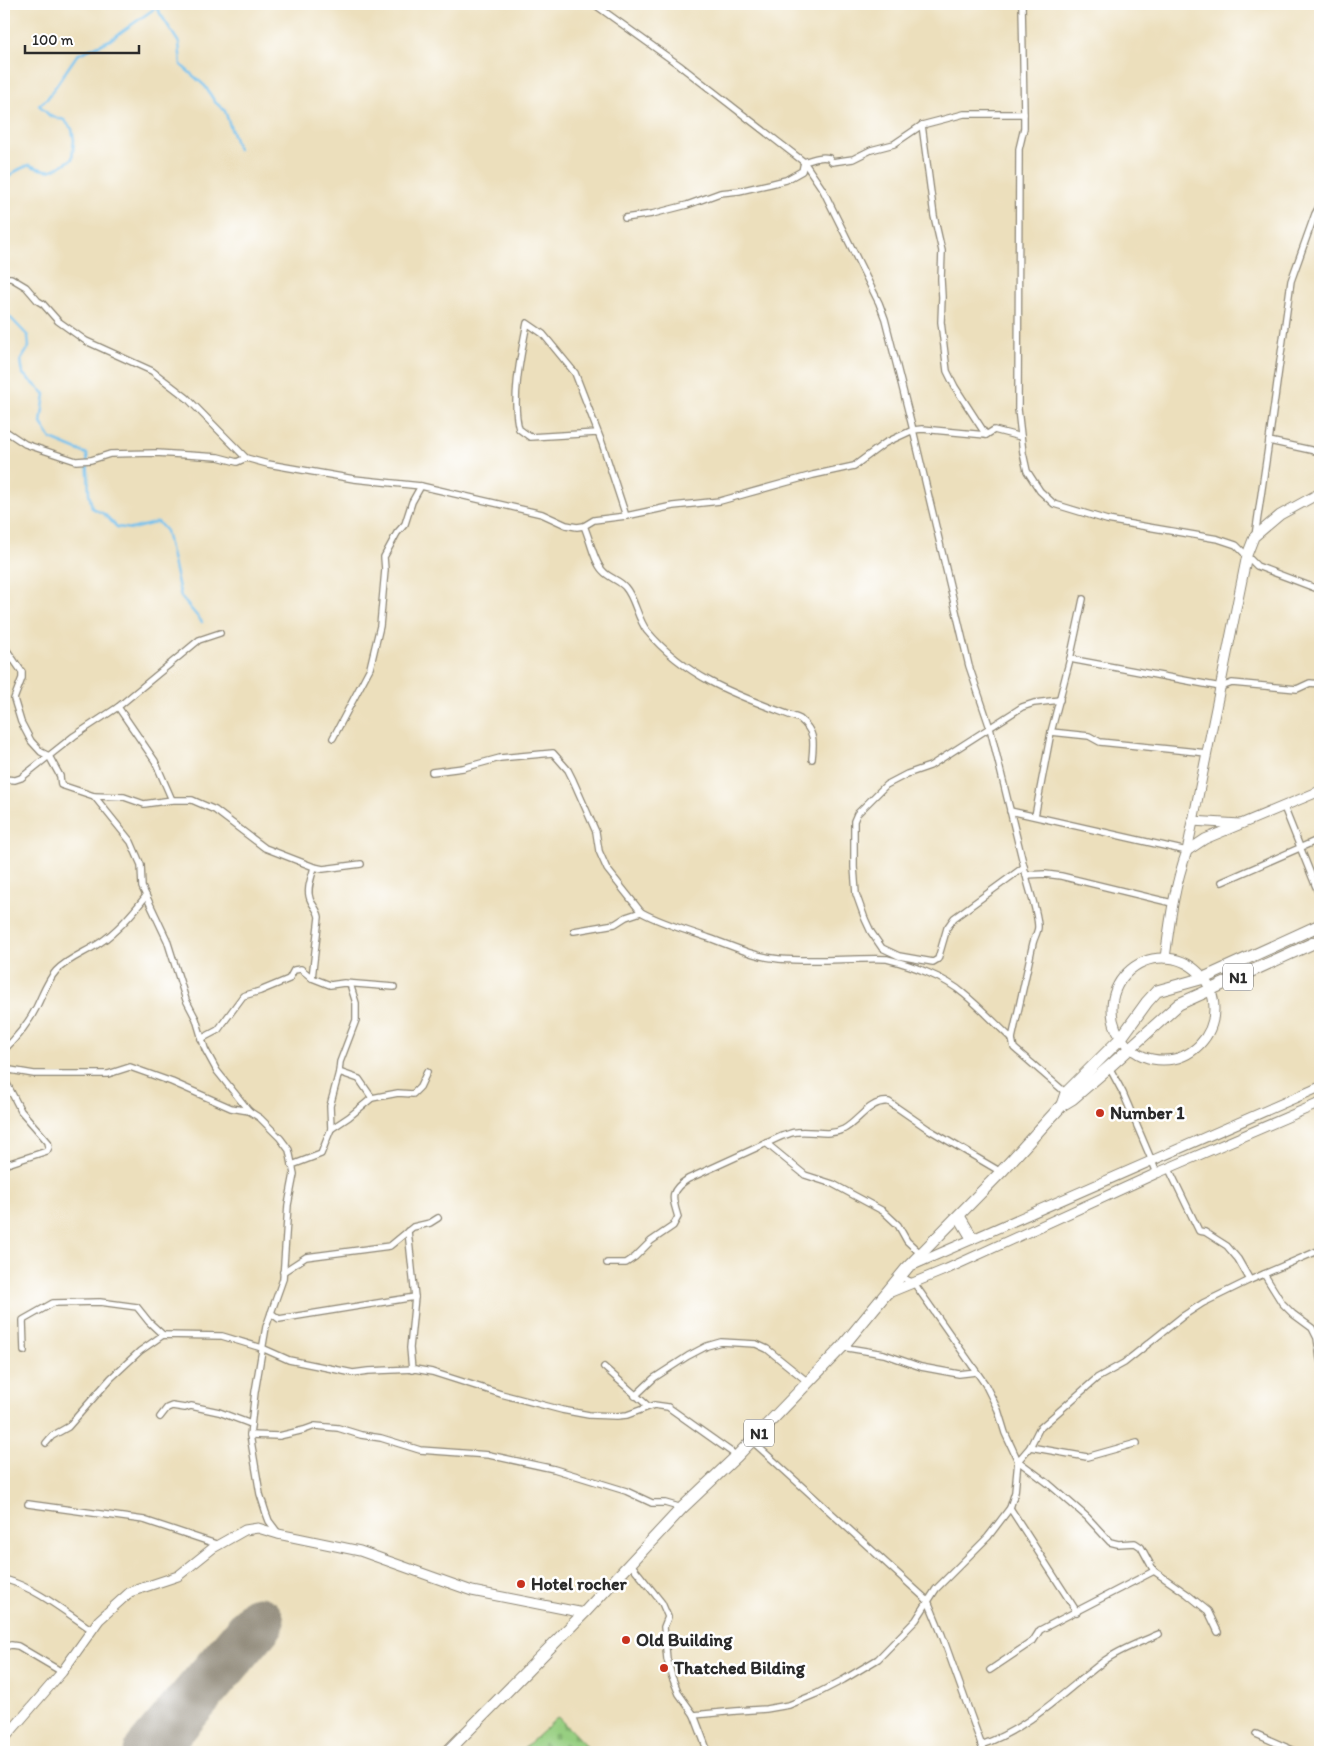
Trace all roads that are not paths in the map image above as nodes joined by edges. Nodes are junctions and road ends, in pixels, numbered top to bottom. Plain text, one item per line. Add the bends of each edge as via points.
1 (594, 4) edge
2 (1022, 4) edge
3 (1024, 114) junction
4 (922, 125) junction
5 (804, 162) junction
6 (1320, 205) edge
7 (625, 218) dead end
8 (5, 278) edge
9 (4, 430) edge
10 (913, 430) junction
11 (597, 433) junction
12 (986, 435) junction
13 (1021, 437) junction
14 (1269, 442) junction
15 (1320, 452) edge
16 (246, 458) junction
17 (421, 486) junction
18 (1320, 493) edge
19 (626, 516) junction
20 (584, 526) junction
21 (1254, 536) junction
22 (1247, 555) junction
23 (1320, 588) edge
24 (1083, 599) dead end
25 (220, 633) dead end
26 (4, 646) edge
27 (1070, 659) junction
28 (1320, 684) edge
29 (1221, 687) junction
30 (1060, 700) junction
31 (118, 707) junction
32 (990, 728) junction
33 (1051, 732) junction
34 (333, 738) dead end
35 (1207, 753) junction
36 (49, 756) junction
37 (812, 759) dead end
38 (432, 772) dead end
39 (4, 779) edge
40 (1320, 791) edge
41 (94, 796) junction
42 (172, 800) junction
43 (1284, 807) junction
44 (1010, 812) junction
45 (1035, 816) junction
46 (1192, 821) junction
47 (1242, 824) junction
48 (1320, 839) edge
49 (1300, 847) junction
50 (1187, 851) junction
51 (361, 864) dead end
52 (314, 867) junction
53 (1024, 867) junction
54 (1026, 875) junction
55 (1222, 882) dead end
56 (146, 896) junction
57 (1320, 897) edge
58 (1172, 903) junction
59 (641, 912) junction
60 (1320, 925) edge
61 (574, 931) dead end
62 (1320, 940) edge
63 (1165, 958) junction
64 (312, 978) junction
65 (1204, 978) junction
66 (350, 984) junction
67 (394, 987) dead end
68 (1169, 987) junction
69 (1209, 989) junction
70 (1146, 1002) junction
71 (1179, 1004) junction
72 (1160, 1020) junction
73 (1121, 1038) junction
74 (201, 1039) junction
75 (1012, 1039) junction
76 (1131, 1048) junction
77 (4, 1050) edge
78 (1109, 1068) junction
79 (4, 1069) edge
80 (339, 1072) junction
81 (427, 1072) dead end
82 (4, 1078) edge
83 (1320, 1087) edge
84 (1306, 1093) junction
85 (372, 1098) junction
86 (1067, 1099) junction
87 (1317, 1105) edge
88 (249, 1111) junction
89 (331, 1130) junction
90 (1221, 1130) junction
91 (766, 1143) junction
92 (1227, 1143) junction
93 (1152, 1160) junction
94 (4, 1165) edge
95 (292, 1165) junction
96 (1169, 1169) junction
97 (1001, 1172) junction
98 (1157, 1173) junction
99 (1113, 1178) junction
100 (1118, 1192) junction
101 (959, 1216) junction
102 (438, 1218) dead end
103 (408, 1231) junction
104 (972, 1238) junction
105 (1320, 1250) edge
106 (921, 1254) junction
107 (607, 1263) dead end
108 (283, 1272) junction
109 (903, 1272) junction
110 (1264, 1274) junction
111 (1250, 1280) junction
112 (914, 1283) junction
113 (883, 1294) junction
114 (415, 1298) junction
115 (271, 1313) junction
116 (163, 1335) junction
117 (842, 1347) junction
118 (262, 1348) junction
119 (24, 1351) dead end
120 (1320, 1359) edge
121 (604, 1367) dead end
122 (412, 1370) junction
123 (976, 1372) junction
124 (808, 1382) junction
125 (635, 1396) junction
126 (648, 1406) junction
127 (160, 1417) dead end
128 (251, 1424) junction
129 (250, 1435) junction
130 (752, 1441) junction
131 (46, 1443) dead end
132 (1137, 1443) dead end
133 (1030, 1448) junction
134 (737, 1456) junction
135 (1018, 1461) junction
136 (28, 1504) dead end
137 (682, 1508) junction
138 (1010, 1508) junction
139 (278, 1534) junction
140 (219, 1545) junction
141 (630, 1564) junction
142 (1154, 1571) junction
143 (4, 1579) edge
144 (928, 1600) junction
145 (1077, 1612) junction
146 (584, 1613) junction
147 (92, 1630) junction
148 (1218, 1632) dead end
149 (1159, 1634) dead end
150 (4, 1647) edge
151 (990, 1670) dead end
152 (62, 1672) junction
153 (694, 1715) junction
154 (1256, 1734) dead end
155 (4, 1739) edge
156 (981, 1745) junction
157 (447, 1752) edge
158 (708, 1752) edge
159 (984, 1752) edge
160 (1297, 1752) edge

1 - 5 street
2 - 3 street
3 - 4 street via 964,114
3 - 13 street via 1019,149 1018,409
4 - 5 street via 894,144 870,150 854,159 832,162 824,157
4 - 12 street via 942,251 941,322 947,371
5 - 7 street via 802,171 786,180 720,193 687,205
5 - 10 street via 823,190 880,305
6 - 14 street via 1291,281
8 - 16 street via 26,287 53,316 86,341 152,370 188,398
9 - 16 street via 25,444 76,462 110,454 156,453 218,457 237,462
10 - 12 street
10 - 19 street via 885,443 854,466 813,474 720,501
10 - 32 street via 968,666
11 - 11 street via 575,373 543,334 527,324 515,403 519,429 530,437
11 - 19 street
12 - 13 street via 994,430
13 - 22 street via 1027,471 1040,491 1054,504 1107,520 1218,539 1236,545
14 - 15 street
14 - 21 street
16 - 17 street via 354,479
17 - 20 street via 542,514 570,526
17 - 34 street via 405,524 384,557 380,626 370,668
18 - 21 street via 1280,514
19 - 20 street via 594,520
20 - 37 street via 598,565 625,587 647,630 672,657 735,695 800,719 808,726 814,741
21 - 22 street
22 - 23 street via 1257,566
22 - 29 street
24 - 27 street
25 - 31 street via 199,640
26 - 36 street via 22,672 14,699 21,722 30,740
27 - 29 street
27 - 30 street
28 - 29 street via 1310,683 1297,689 1232,683
29 - 35 street
30 - 32 street via 1022,707
30 - 33 street
31 - 36 street
31 - 42 street via 155,761
32 - 44 street
32 - 53 street via 930,766 886,785 856,814 856,894 865,919 882,948 899,956 933,962 938,959 954,918
33 - 35 street via 1089,736 1100,742
33 - 45 street
35 - 46 street
36 - 39 street via 20,778
36 - 41 street via 60,776 61,785
38 - 59 street via 500,758 552,753 573,780 596,832 604,865
40 - 43 street
41 - 42 street via 124,797 144,804
41 - 56 street via 131,842 141,865 141,883
42 - 52 street via 192,800 212,808 265,848
43 - 47 street
43 - 49 street
44 - 45 street
44 - 53 street
45 - 50 street
46 - 47 street
46 - 50 street
47 - 50 street via 1205,839
48 - 49 street
49 - 55 street
49 - 57 street
50 - 58 street
51 - 52 street via 323,869
52 - 64 street via 308,893 319,917
53 - 54 street
54 - 58 street via 1061,876
54 - 75 street via 1038,928
56 - 74 street via 167,940
56 - 77 street via 127,920 103,941 56,971 30,1018
58 - 63 street
59 - 61 street via 615,924
59 - 75 street via 762,957 902,962 945,981 963,993
60 - 65 highway, N1
62 - 69 highway, N1
63 - 65 street via 1184,963
63 - 73 street via 1137,965 1118,986 1112,1014
64 - 66 street via 330,985
64 - 74 street via 301,969 294,970 289,979 243,996 218,1030
65 - 68 highway, N1
65 - 69 street
66 - 67 street
66 - 80 street via 356,1003 356,1020
68 - 70 highway, N1 via 1157,991
68 - 71 highway
69 - 71 highway, N1
69 - 76 street via 1214,1017 1208,1033 1197,1047 1182,1056 1165,1060 1142,1055
70 - 72 highway
70 - 73 highway, N1
71 - 72 highway, N1
72 - 76 highway, N1
73 - 76 street
73 - 86 highway, N1
74 - 88 street via 217,1071
75 - 86 street via 1014,1048
76 - 78 highway, N1
78 - 86 highway, N1
78 - 93 street via 1119,1083
79 - 88 street via 34,1074 108,1074 130,1067 231,1108
80 - 85 street via 359,1079
80 - 89 street via 330,1106
81 - 85 street via 413,1094
82 - 94 street via 21,1111 49,1147 47,1152
83 - 84 street
84 - 87 street
84 - 90 street
85 - 89 street
86 - 97 highway, N1
87 - 92 street
88 - 95 street via 280,1138 289,1150
89 - 95 street via 321,1154
90 - 92 street
90 - 93 street
91 - 97 street via 796,1132 832,1134 882,1101 889,1102
91 - 106 street via 805,1175 833,1184 883,1211
91 - 107 street via 677,1186 673,1198 678,1217 672,1226 626,1263
92 - 96 street
93 - 98 street
93 - 99 street
95 - 108 street via 294,1174 288,1205
96 - 98 street
96 - 111 street via 1199,1231 1227,1246
97 - 101 highway, N1
98 - 100 street
99 - 100 street
99 - 104 street
100 - 112 street
101 - 104 highway
101 - 106 highway, N1
102 - 103 street
103 - 108 street via 390,1246 306,1257
103 - 114 street
104 - 109 street
105 - 110 street
106 - 109 highway, N1
108 - 115 street via 283,1282
109 - 112 street
109 - 113 highway, N1
110 - 111 street
110 - 120 street via 1282,1303 1312,1328
111 - 133 street via 1183,1316 1124,1363 1098,1378 1040,1429
112 - 113 street
112 - 123 street
113 - 117 highway, N1
114 - 115 street via 279,1319
114 - 122 street via 410,1348
115 - 118 street
116 - 118 street via 222,1336
116 - 119 street via 134,1306 95,1301 56,1302 23,1320
116 - 131 street via 140,1351 68,1427
117 - 123 street via 884,1354 921,1367 959,1374
117 - 124 highway, N1
118 - 122 street via 289,1360 353,1373
118 - 128 street
121 - 125 street
122 - 126 street via 432,1372 501,1394 590,1415 628,1415
123 - 135 street via 986,1384
124 - 125 street via 767,1349 756,1344 721,1342 688,1356 654,1378
124 - 130 highway, N1
125 - 126 street
126 - 134 street via 668,1407
127 - 128 street via 172,1406 191,1406
128 - 129 street
129 - 137 street via 279,1436 315,1426 338,1428 420,1450 488,1455 540,1466 605,1484 652,1503
129 - 139 street via 266,1513
130 - 134 highway, N1
130 - 144 street
132 - 133 street via 1087,1457
133 - 135 street
134 - 137 highway, N1
135 - 138 street
135 - 142 street via 1087,1517 1110,1542 1141,1547
136 - 140 street via 144,1520
137 - 141 highway, N1
138 - 144 street via 988,1537
138 - 145 street
139 - 140 street via 258,1528 245,1530
139 - 146 street via 360,1551 472,1591
140 - 147 street via 178,1576 130,1592
141 - 146 highway, N1
141 - 153 street via 662,1603 668,1617 664,1628 667,1659 679,1694
142 - 145 street
142 - 148 street via 1208,1611
143 - 147 street via 45,1598
144 - 153 street via 916,1620 878,1659 816,1694 766,1710
144 - 156 street
145 - 151 street via 1040,1630 1033,1641
146 - 157 highway, N1
147 - 152 street
149 - 156 street via 1105,1660 1042,1711
150 - 152 street via 18,1646
152 - 155 street
153 - 158 street
154 - 160 street
156 - 159 street

